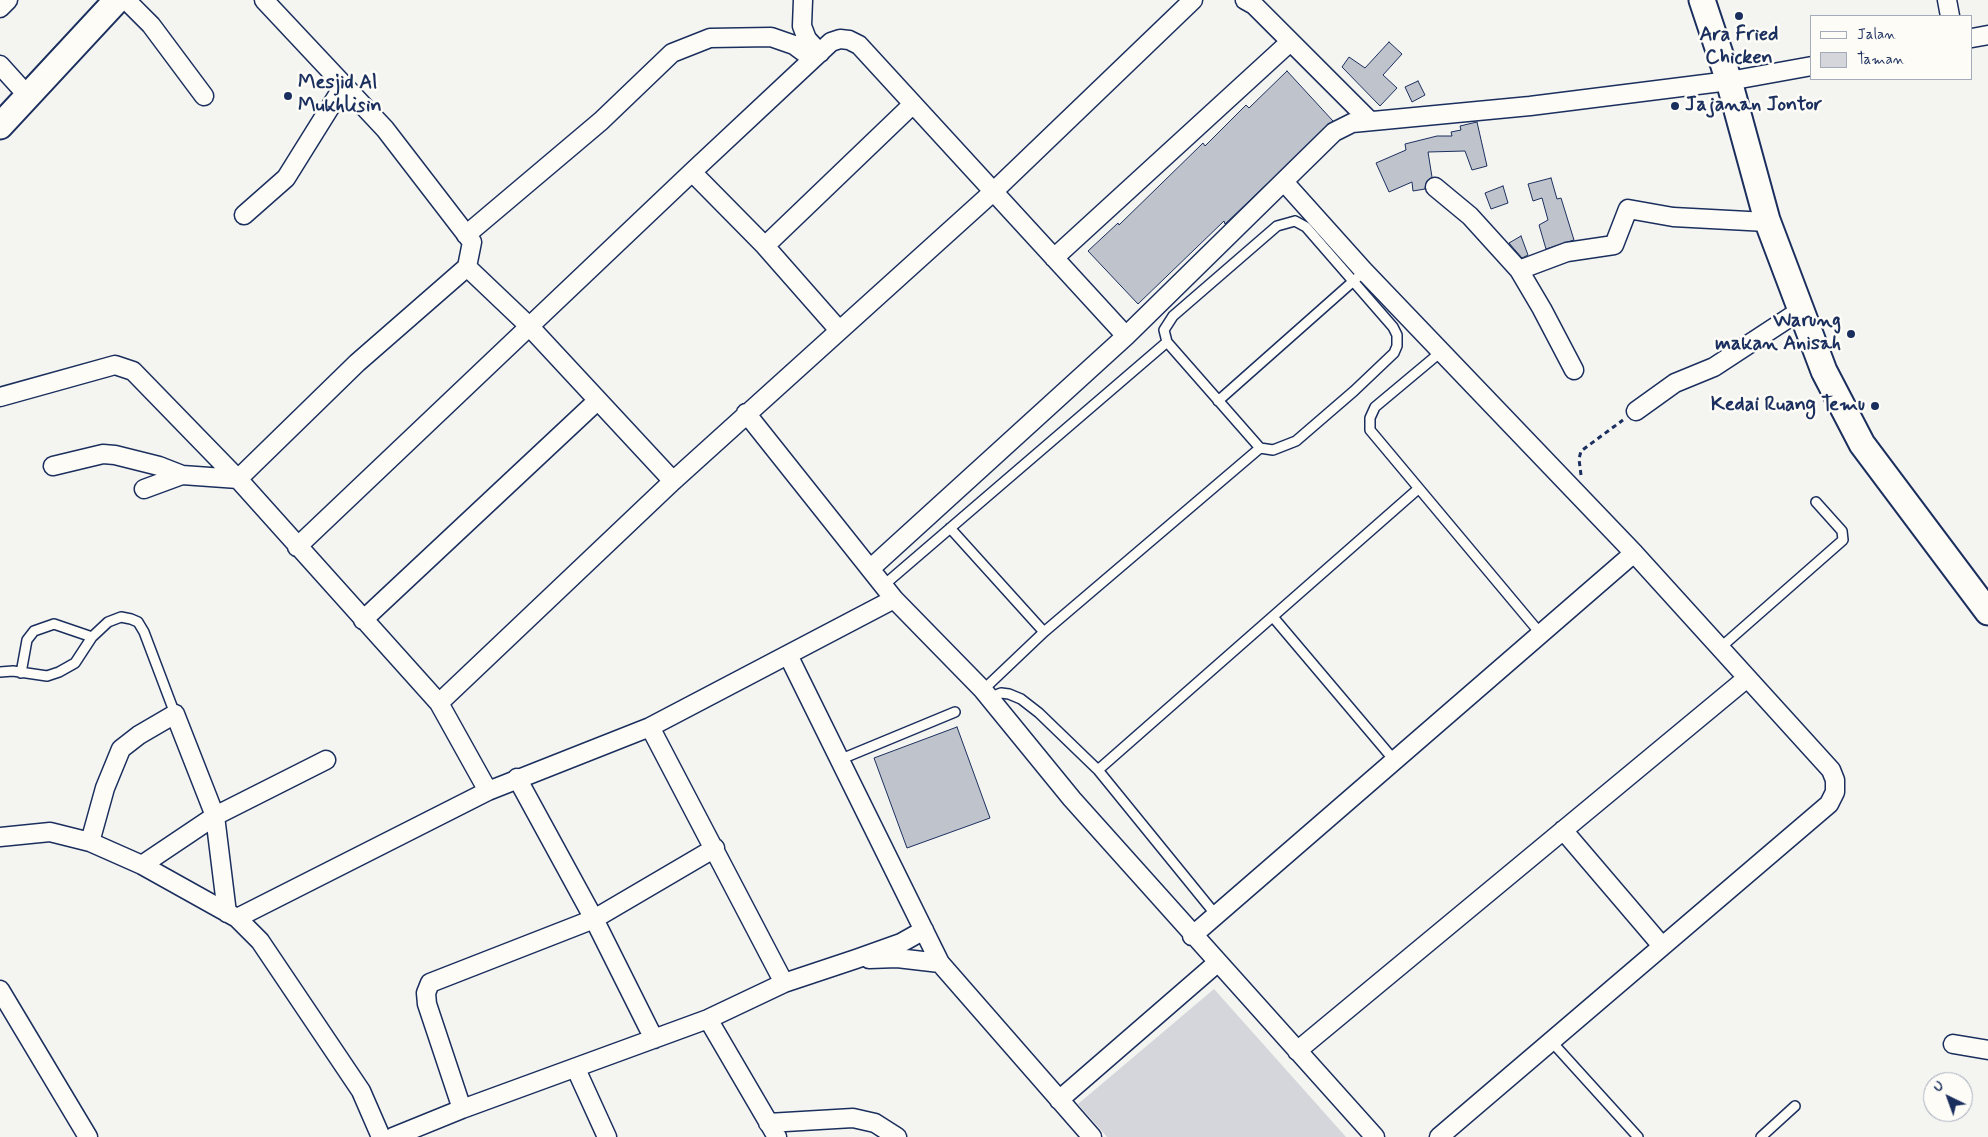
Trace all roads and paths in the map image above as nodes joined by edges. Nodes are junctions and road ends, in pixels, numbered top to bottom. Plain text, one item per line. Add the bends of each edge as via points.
1 (8, 0) edge
2 (117, 0) edge
3 (126, 0) edge
4 (264, 0) edge
5 (803, 0) edge
6 (1193, 0) edge
7 (1244, 0) edge
8 (1702, 0) edge
9 (1946, 0) edge
10 (0, 8) edge
11 (1950, 15) edge
12 (1988, 35) edge
13 (1973, 38) edge
14 (1290, 42) junction
15 (816, 56) junction
16 (0, 65) edge
17 (1810, 66) edge
18 (1729, 81) junction
19 (344, 85) junction
20 (28, 96) junction
21 (204, 96) dead end
22 (912, 105) junction
23 (1369, 120) junction
24 (0, 126) edge
25 (692, 172) junction
26 (1285, 183) junction
27 (1435, 187) dead end
28 (994, 191) junction
29 (244, 215) dead end
30 (1767, 222) junction
31 (466, 235) junction
32 (765, 246) junction
33 (1054, 258) junction
34 (467, 267) junction
35 (1519, 270) junction
36 (1359, 276) junction
37 (1801, 310) junction
38 (529, 326) junction
39 (838, 329) junction
40 (1126, 336) junction
41 (1167, 342) junction
42 (1442, 351) junction
43 (1574, 370) dead end
44 (0, 397) edge
45 (597, 401) junction
46 (1218, 401) junction
47 (1636, 411) joint
48 (746, 413) junction
49 (1260, 448) junction
50 (53, 466) dead end
51 (182, 475) junction
52 (238, 479) junction
53 (673, 481) junction
54 (1418, 489) junction
55 (144, 490) dead end
56 (1583, 500) junction
57 (1816, 502) dead end
58 (950, 528) junction
59 (297, 547) junction
60 (1634, 553) junction
61 (870, 569) junction
62 (889, 592) junction
63 (1988, 612) edge
64 (1273, 617) junction
65 (363, 620) junction
66 (1044, 632) junction
67 (1540, 633) junction
68 (92, 637) junction
69 (1720, 648) junction
70 (788, 655) junction
71 (0, 672) edge
72 (21, 673) junction
73 (1747, 678) junction
74 (986, 694) junction
75 (439, 703) junction
76 (955, 712) dead end
77 (175, 714) junction
78 (650, 727) junction
79 (326, 760) dead end
80 (840, 760) junction
81 (1394, 760) junction
82 (1098, 770) junction
83 (517, 778) junction
84 (488, 791) junction
85 (215, 816) junction
86 (1563, 830) junction
87 (0, 837) edge
88 (90, 842) junction
89 (715, 848) junction
90 (142, 865) junction
91 (232, 915) junction
92 (1216, 915) junction
93 (594, 919) junction
94 (924, 930) junction
95 (1192, 936) junction
96 (1662, 946) junction
97 (856, 959) junction
98 (940, 963) junction
99 (1217, 963) junction
100 (784, 983) junction
101 (0, 990) edge
102 (708, 1019) junction
103 (654, 1039) junction
104 (1551, 1041) junction
105 (1953, 1044) dead end
106 (1988, 1050) edge
107 (1297, 1052) junction
108 (576, 1069) junction
109 (1059, 1100) junction
110 (1795, 1106) dead end
111 (462, 1108) junction
112 (773, 1130) edge
113 (88, 1137) edge
114 (382, 1137) edge
115 (393, 1137) edge
116 (607, 1137) edge
117 (897, 1137) edge
118 (1092, 1137) edge
119 (1375, 1137) edge
120 (1439, 1137) edge
121 (1638, 1137) edge
122 (1760, 1137) edge

1 - 10 street
2 - 20 street
3 - 21 street via 151,25
4 - 19 street
5 - 15 street via 802,26
6 - 28 street
7 - 14 street via 1254,5
8 - 18 street
9 - 11 street
12 - 13 street
14 - 23 street
14 - 33 street
15 - 22 street via 831,42 840,39 854,42
15 - 25 street
15 - 31 street via 771,37 710,38 672,53 601,121
16 - 20 street
17 - 18 street
18 - 23 street via 1530,106
18 - 30 street
19 - 29 street via 286,178
19 - 31 street via 385,129
20 - 24 street
22 - 28 street
22 - 32 street
23 - 26 street via 1352,122 1334,132
25 - 32 street
25 - 38 street
26 - 36 street
26 - 40 street
27 - 35 street via 1470,216
28 - 33 street
28 - 39 street
30 - 35 street via 1673,217 1628,208 1614,245 1567,252
30 - 37 street
31 - 34 street via 472,242
32 - 39 street
33 - 40 street
34 - 38 street
34 - 52 street via 358,362
35 - 43 street
36 - 41 lane via 1306,227 1296,221 1286,222 1277,226 1173,316 1164,330
36 - 42 street
36 - 46 lane
36 - 49 lane via 1397,335 1394,353 1296,441 1272,450
37 - 47 street via 1714,367 1675,383
37 - 63 street via 1824,371 1862,444
38 - 45 street
38 - 59 street
39 - 48 street
40 - 61 street
41 - 46 lane
41 - 58 lane
42 - 54 lane via 1376,408 1370,418 1370,430
42 - 56 street
44 - 52 street via 115,365 144,381
45 - 53 street
45 - 65 street
46 - 49 lane
47 - 56 path via 1582,451
48 - 53 street
48 - 61 street
49 - 66 lane
50 - 51 street via 103,454
51 - 52 street
51 - 55 street
52 - 59 street
53 - 75 street
54 - 64 lane
54 - 67 lane
56 - 60 street
57 - 69 lane via 1840,529 1843,540
58 - 62 lane
58 - 66 lane
59 - 65 street
60 - 67 street
60 - 69 street
61 - 62 street
62 - 70 street
62 - 74 street
64 - 81 lane
64 - 82 lane
65 - 75 street
66 - 74 lane
67 - 81 street
68 - 72 lane via 74,663 59,672 47,676
68 - 72 lane via 54,624 39,629 27,640
68 - 77 lane via 108,622 121,617 138,622
69 - 73 street
70 - 78 street
70 - 80 street
71 - 72 lane
73 - 86 street
73 - 96 street via 1831,770 1835,792 1829,804
74 - 82 lane via 1009,694 1021,699
74 - 95 street via 1072,799
75 - 84 street
76 - 80 lane
77 - 85 street
77 - 88 street via 120,749
78 - 83 street
78 - 89 street
79 - 85 street
80 - 94 street
81 - 92 street
82 - 92 lane
83 - 84 street
83 - 93 street
84 - 91 street
85 - 90 street
85 - 91 street
86 - 96 street
86 - 107 street
87 - 88 street via 50,832
88 - 90 street
89 - 93 street
89 - 100 street
90 - 91 street
91 - 114 street via 260,941 361,1090
92 - 95 street
93 - 103 street
93 - 111 street via 435,980 427,987 427,1004
94 - 97 street via 901,943
94 - 98 street
95 - 99 street
96 - 104 street
97 - 98 street via 897,958
97 - 100 street
98 - 109 street
99 - 107 street
99 - 109 street
100 - 102 street
101 - 113 street
102 - 103 street
102 - 112 street
103 - 108 street
104 - 120 street
104 - 121 lane
105 - 106 street
107 - 119 street
108 - 111 street
108 - 116 street
109 - 118 street
110 - 122 lane
111 - 115 street
112 - 117 street via 854,1118 875,1123

